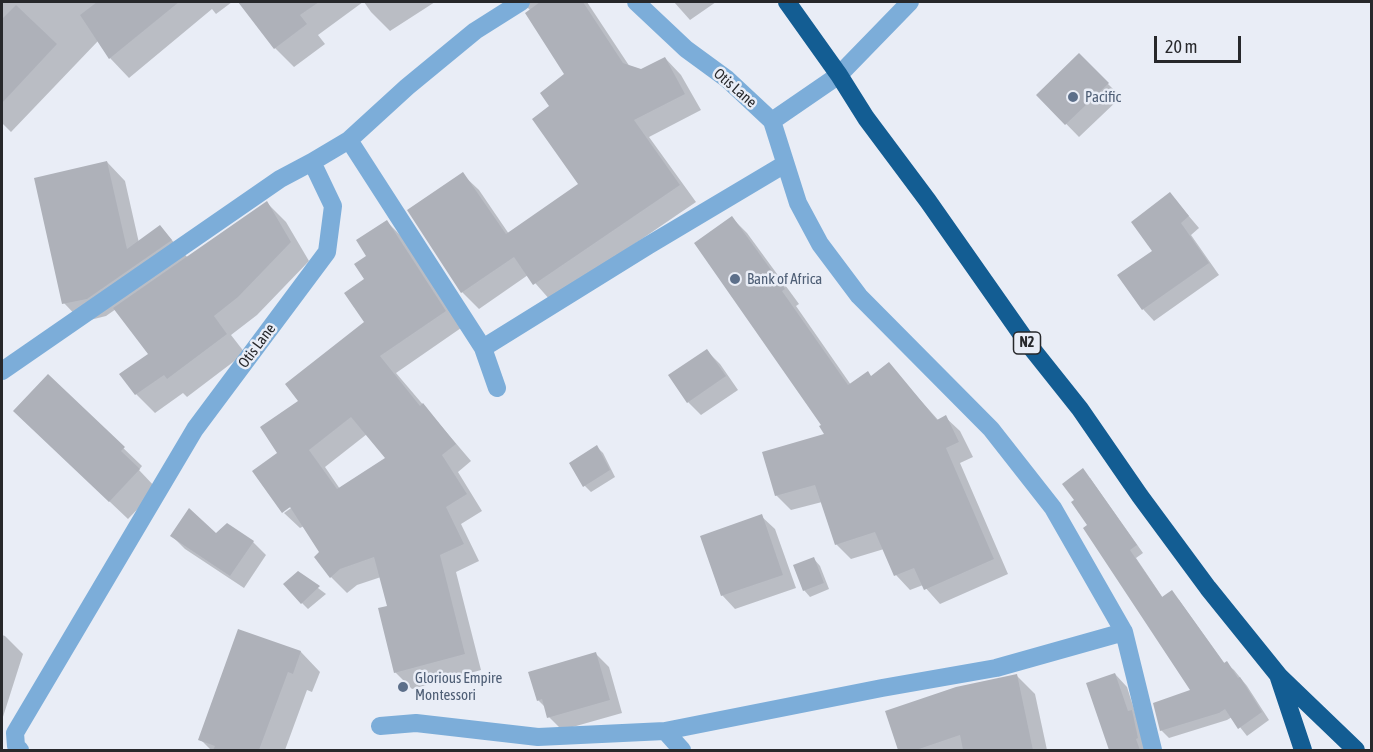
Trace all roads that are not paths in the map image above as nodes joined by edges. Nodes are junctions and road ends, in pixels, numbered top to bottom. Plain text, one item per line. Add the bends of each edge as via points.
1 (521, 2) edge
2 (636, 2) edge
3 (787, 2) edge
4 (902, 5) edge
5 (840, 75) junction
6 (772, 122) junction
7 (349, 140) junction
8 (312, 162) junction
9 (785, 164) junction
10 (483, 348) junction
11 (2, 371) edge
12 (497, 388) dead end
13 (1124, 632) junction
14 (1279, 676) junction
15 (380, 726) dead end
16 (665, 731) junction
17 (13, 746) edge
18 (682, 750) edge
19 (1153, 750) edge
20 (1303, 750) edge
21 (1356, 750) edge

1 - 7 street via 475,31
2 - 6 street, Otis Lane
3 - 5 highway, N2
4 - 5 street
5 - 6 street
5 - 14 highway, N2 via 866,118 1029,345
6 - 9 street
7 - 8 street
7 - 10 street
8 - 11 street via 280,179
8 - 17 street, Otis Lane via 333,206 327,252 195,429 30,706 15,733
9 - 10 street
9 - 13 street via 798,202 820,244 859,296 998,438 1053,508
10 - 12 street
13 - 16 street via 996,668
13 - 19 street
14 - 20 highway, N2
14 - 21 highway, N2
15 - 16 street via 416,723 538,737
16 - 18 street

